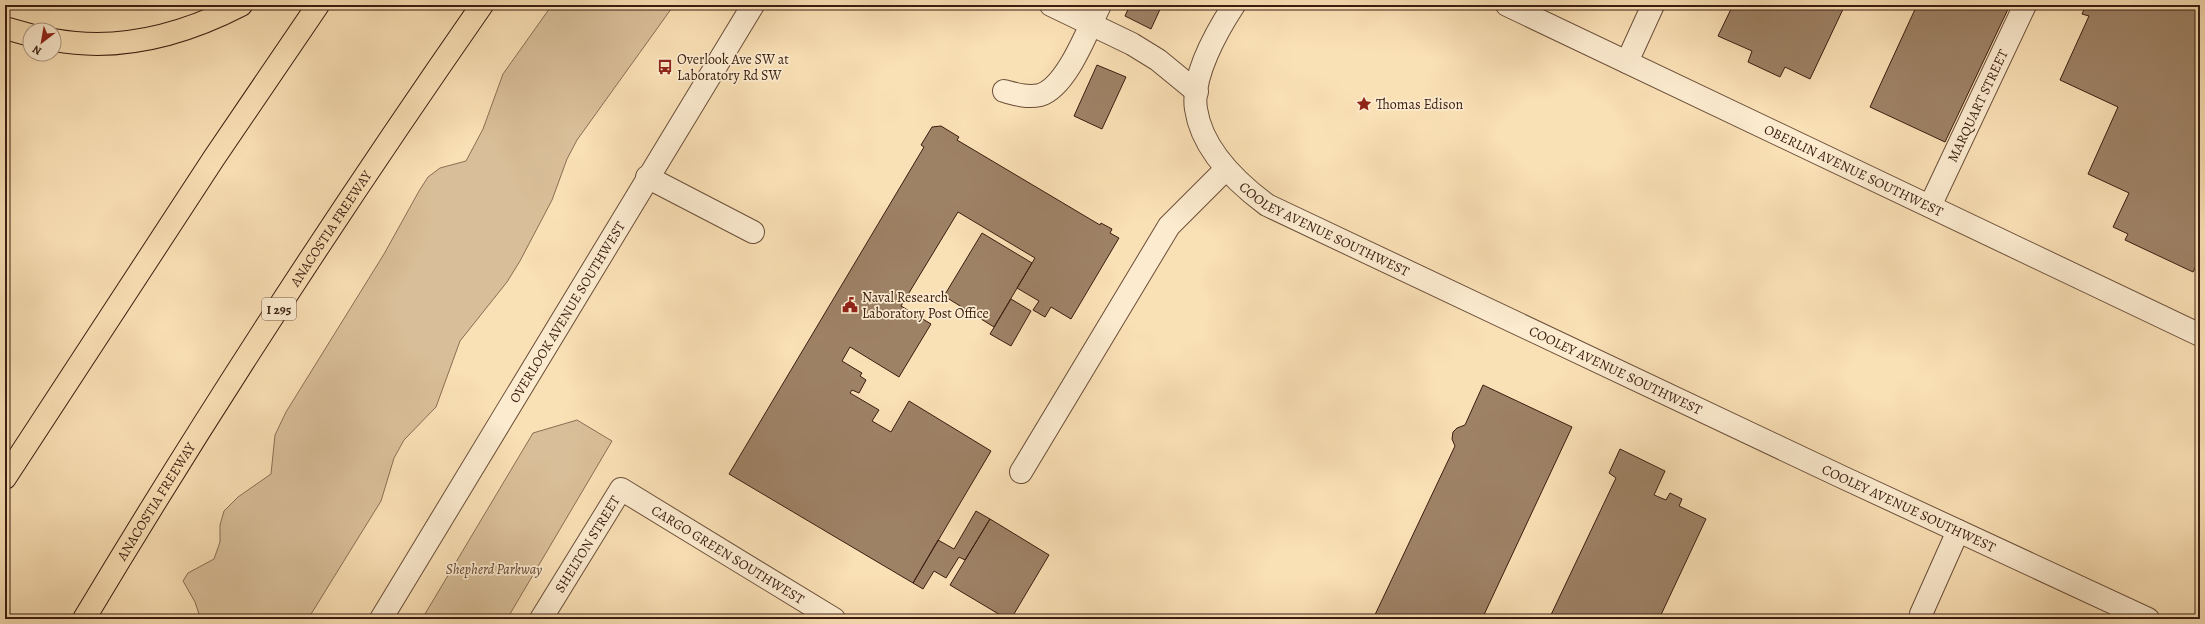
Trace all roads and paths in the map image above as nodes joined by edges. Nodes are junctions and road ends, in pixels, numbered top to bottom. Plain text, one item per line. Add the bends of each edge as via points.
1 (241, 5) edge
2 (318, 5) edge
3 (482, 5) edge
4 (754, 5) edge
5 (1051, 5) edge
6 (1234, 5) edge
7 (1507, 5) edge
8 (1653, 5) edge
9 (2025, 5) edge
10 (1095, 15) edge
11 (5, 28) edge
12 (22, 33) edge
13 (62, 41) edge
14 (1627, 62) junction
15 (1004, 90) dead end
16 (1197, 92) junction
17 (1226, 169) junction
18 (648, 177) junction
19 (1930, 206) junction
20 (753, 232) dead end
21 (2200, 335) edge
22 (1021, 472) dead end
23 (5, 478) edge
24 (621, 490) joint
25 (1958, 531) junction
26 (1921, 614) dead end
27 (2125, 614) edge
28 (84, 619) edge
29 (381, 619) edge
30 (541, 619) edge
31 (834, 619) edge
32 (2148, 619) edge

1 - 13 highway via 201,24 148,39 90,44
2 - 23 highway via 214,158
3 - 28 highway, ANACOSTIA FREEWAY / I 295 via 315,252
4 - 18 street, OVERLOOK AVENUE SOUTHWEST
5 - 10 street
6 - 16 street, COOLEY AVENUE SOUTHWEST via 1216,33
7 - 14 street, OBERLIN AVENUE SOUTHWEST
8 - 14 street
9 - 19 street, MARQUART STREET
10 - 15 street via 1060,81 1041,94 1028,96
10 - 16 street
11 - 12 highway
14 - 19 street, OBERLIN AVENUE SOUTHWEST
16 - 17 street, COOLEY AVENUE SOUTHWEST via 1196,108 1199,122 1210,146
17 - 22 street via 1169,226
17 - 25 street, COOLEY AVENUE SOUTHWEST via 1245,189 1267,205
18 - 20 street
18 - 29 street, OVERLOOK AVENUE SOUTHWEST
19 - 21 street, OBERLIN AVENUE SOUTHWEST
24 - 30 street, SHELTON STREET
24 - 31 street, CARGO GREEN SOUTHWEST
25 - 26 street
25 - 27 street, COOLEY AVENUE SOUTHWEST
27 - 32 street, COOLEY AVENUE SOUTHWEST

